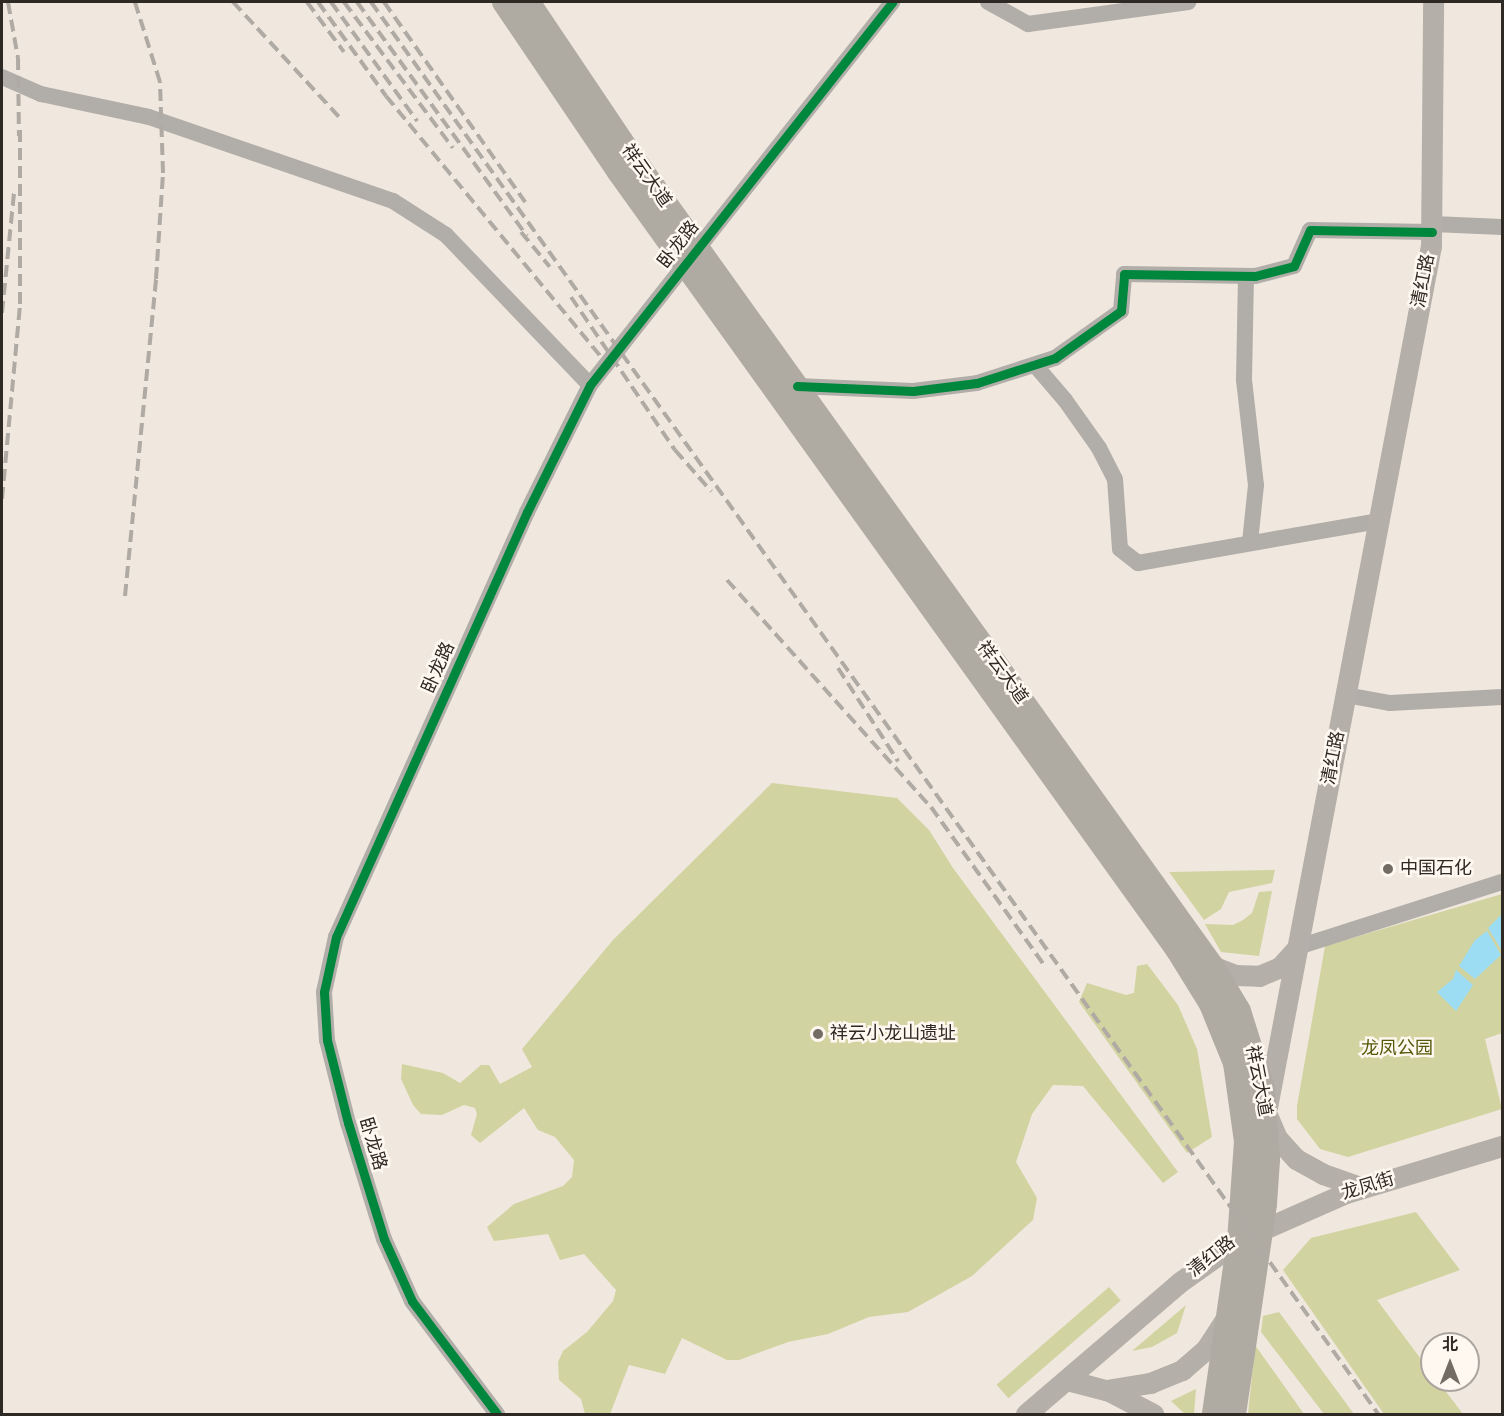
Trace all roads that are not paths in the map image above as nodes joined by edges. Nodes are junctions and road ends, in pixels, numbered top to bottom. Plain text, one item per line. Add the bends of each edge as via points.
1 (504, 2) edge
2 (528, 2) edge
3 (892, 2) edge
4 (988, 2) edge
5 (1189, 2) edge
6 (1433, 2) edge
7 (2, 77) edge
8 (1503, 227) edge
9 (1433, 228) junction
10 (691, 256) junction
11 (1246, 276) junction
12 (1035, 365) junction
13 (590, 385) junction
14 (796, 386) junction
15 (1379, 520) junction
16 (1250, 542) junction
17 (1346, 695) junction
18 (1503, 697) edge
19 (1503, 882) edge
20 (1298, 947) junction
21 (1212, 966) junction
22 (1266, 1111) junction
23 (1503, 1146) edge
24 (1363, 1188) junction
25 (1262, 1229) junction
26 (1239, 1240) junction
27 (1226, 1320) junction
28 (1067, 1380) junction
29 (1106, 1390) junction
30 (497, 1414) edge
31 (1026, 1414) edge
32 (1153, 1414) edge
33 (1214, 1414) edge
34 (1234, 1414) edge

1 - 10 highway, 祥云大道
2 - 10 highway, 祥云大道
3 - 10 street, 卧龙路
4 - 5 street via 1028,24
6 - 9 main road, 清红路
7 - 13 street via 41,94 149,117 393,201 446,235
8 - 9 street
9 - 11 street via 1310,230 1294,266
9 - 15 main road, 清红路
10 - 13 street, 卧龙路
10 - 14 highway, 祥云大道
10 - 26 highway, 祥云大道 via 1177,949 1211,1004 1231,1051 1244,1113 1245,1180
11 - 12 street via 1124,274 1121,311 1055,358
11 - 16 street via 1244,380 1256,485
12 - 14 street via 977,383 913,391
12 - 16 street via 1065,400 1115,479 1117,531 1125,557 1138,563
13 - 30 street, 卧龙路 via 527,512 356,887 336,937 324,992 335,1078 392,1260 420,1314
14 - 21 highway, 祥云大道
15 - 16 street
15 - 17 main road, 清红路
17 - 18 street via 1390,703
17 - 20 main road, 清红路
19 - 20 street
20 - 21 main road via 1280,967 1264,975 1242,976
20 - 22 main road, 清红路
21 - 22 highway, 祥云大道 via 1244,1021
22 - 24 main road via 1277,1138 1296,1159 1323,1174
22 - 25 highway, 祥云大道 via 1268,1171
22 - 26 main road, 清红路
23 - 24 main road, 龙凤街
24 - 25 main road, 龙凤街
25 - 26 main road, 龙凤街
25 - 34 highway, 祥云大道
26 - 27 highway, 祥云大道
26 - 28 main road, 清红路 via 1180,1282
27 - 29 main road via 1206,1349 1182,1370 1150,1383
27 - 33 highway, 祥云大道
28 - 29 main road
28 - 31 main road, 清红路
29 - 32 main road

